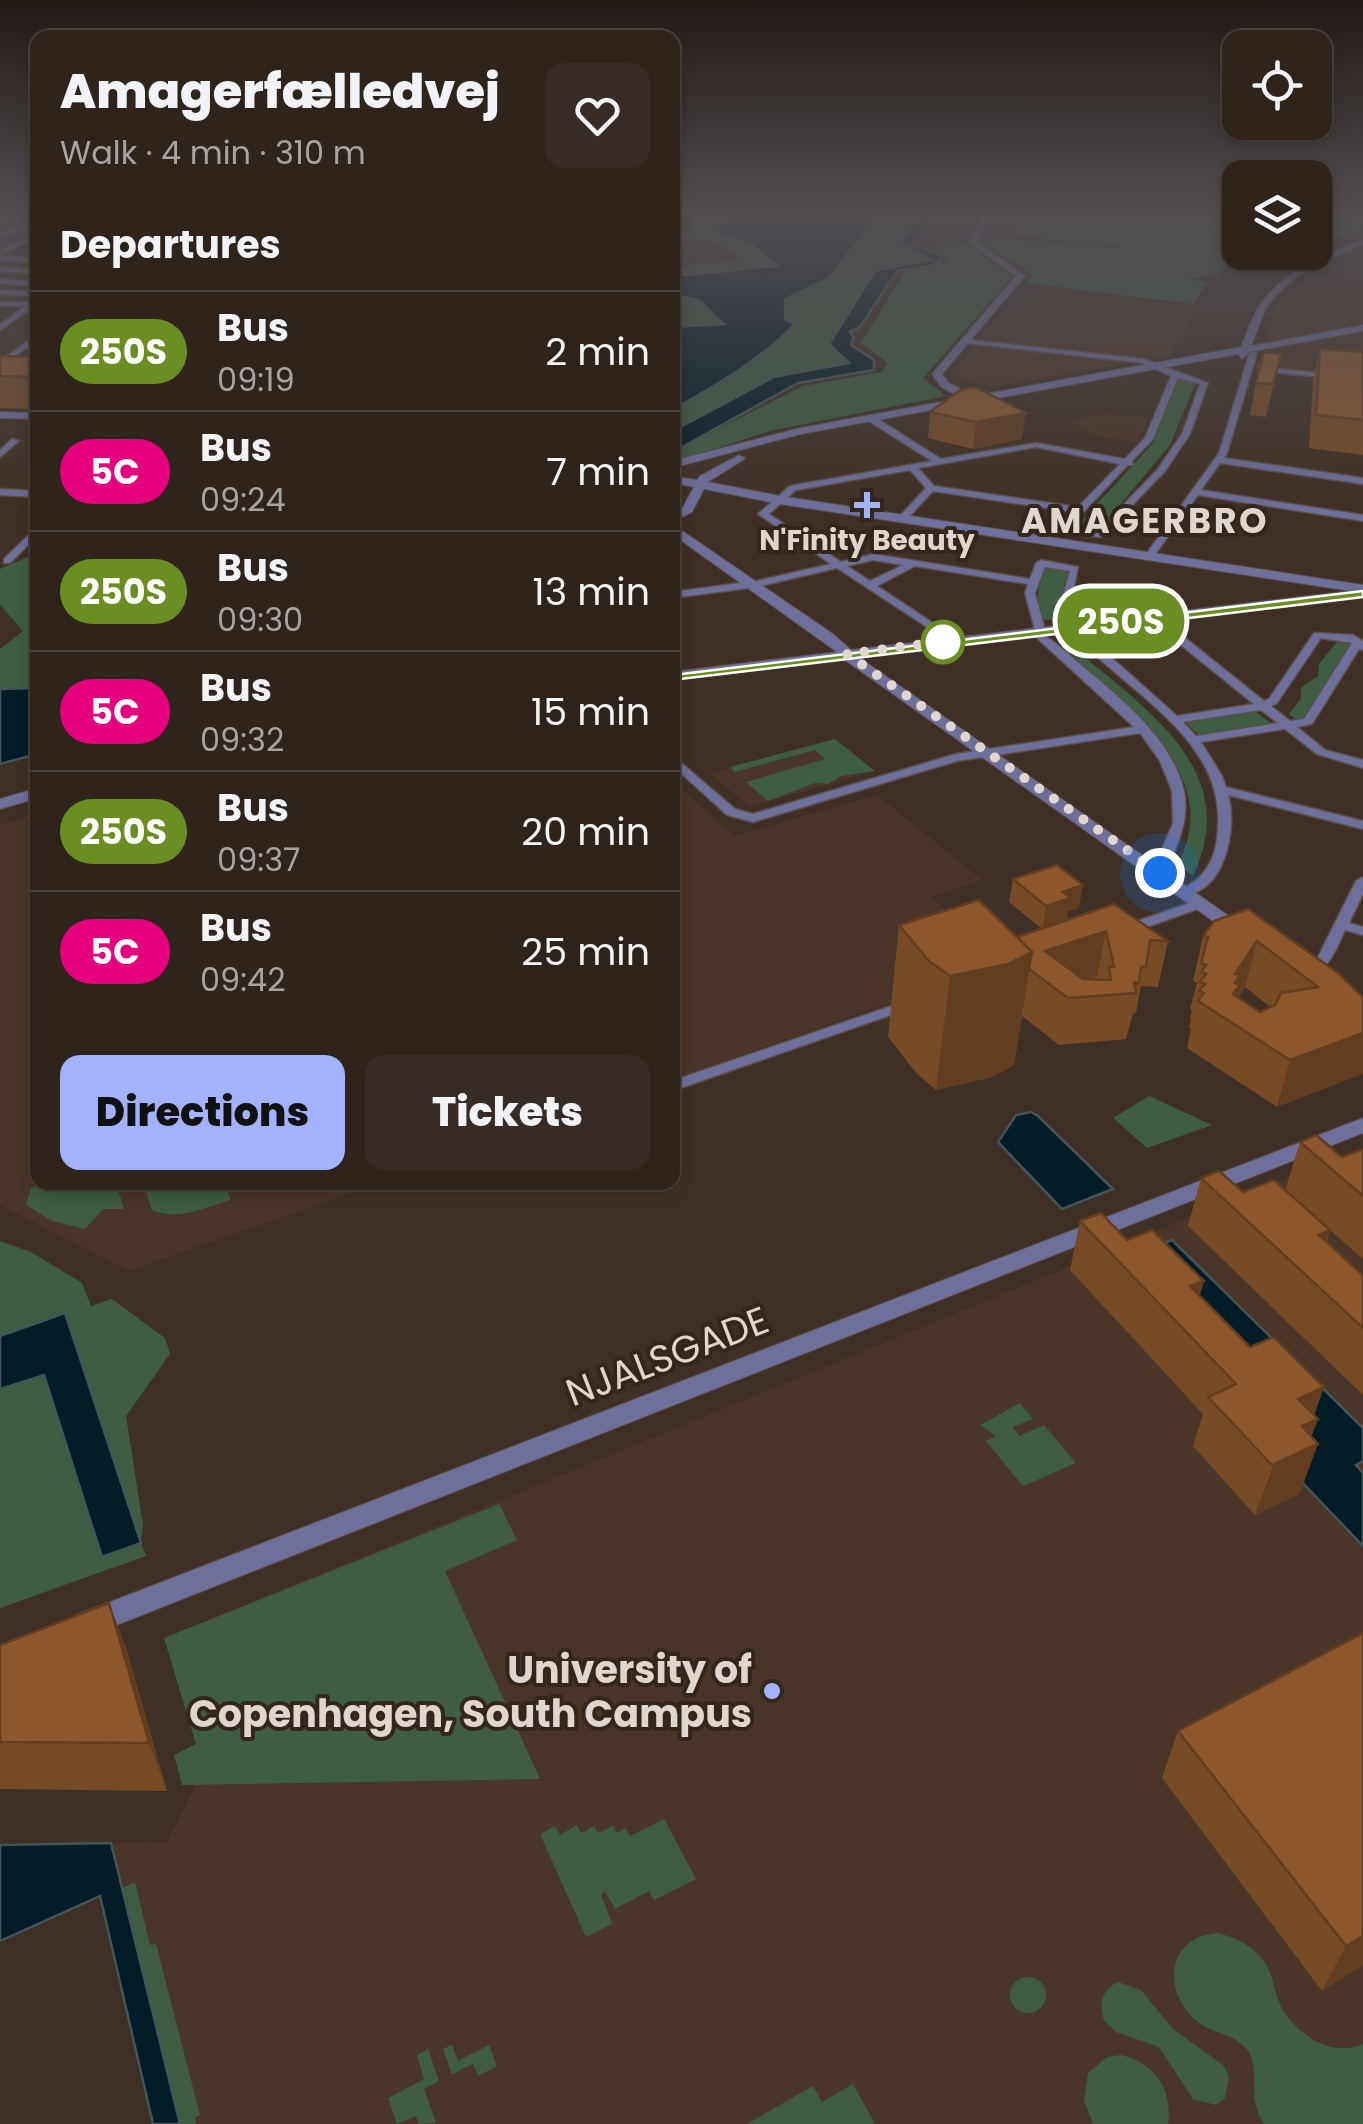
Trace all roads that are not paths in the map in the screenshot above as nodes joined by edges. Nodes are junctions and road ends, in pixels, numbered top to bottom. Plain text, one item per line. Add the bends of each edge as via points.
1 (987, 316) edge
2 (1260, 316) edge
3 (1363, 328) edge
4 (30, 341) edge
5 (965, 342) junction
6 (1247, 354) junction
7 (5, 357) edge
8 (26, 358) edge
9 (1151, 364) junction
10 (0, 365) edge
11 (1171, 372) junction
12 (1363, 378) edge
13 (970, 398) junction
14 (982, 404) junction
15 (0, 415) edge
16 (30, 416) edge
17 (875, 421) junction
18 (15, 441) dead end
19 (755, 442) junction
20 (0, 454) edge
21 (1218, 460) junction
22 (938, 462) junction
23 (1130, 462) junction
24 (680, 463) edge
25 (912, 466) junction
26 (1363, 481) edge
27 (682, 484) edge
28 (931, 488) junction
29 (0, 492) edge
30 (1196, 492) junction
31 (30, 494) edge
32 (780, 500) junction
33 (1082, 510) junction
34 (680, 516) edge
35 (1363, 518) edge
36 (902, 519) junction
37 (680, 526) edge
38 (30, 536) edge
39 (30, 554) edge
40 (1148, 558) junction
41 (3, 562) edge
42 (914, 563) junction
43 (840, 564) junction
44 (1032, 582) junction
45 (756, 584) junction
46 (870, 585) junction
47 (680, 594) edge
48 (1363, 594) edge
49 (1160, 624) junction
50 (1076, 630) junction
51 (1042, 634) junction
52 (954, 640) junction
53 (1360, 646) edge
54 (855, 662) junction
55 (680, 680) edge
56 (1264, 706) junction
57 (1174, 720) junction
58 (1288, 726) junction
59 (1142, 729) junction
60 (1194, 740) junction
61 (992, 756) junction
62 (1363, 764) edge
63 (680, 765) edge
64 (30, 787) edge
65 (1224, 790) junction
66 (30, 795) edge
67 (0, 796) edge
68 (0, 804) edge
69 (30, 805) edge
70 (0, 814) edge
71 (1363, 825) edge
72 (1148, 865) junction
73 (1363, 881) edge
74 (1186, 892) junction
75 (1202, 904) junction
76 (1340, 924) junction
77 (1363, 931) edge
78 (1102, 938) edge
79 (1255, 942) edge
80 (1294, 970) joint
81 (1317, 987) edge
82 (918, 1002) edge
83 (680, 1083) edge
84 (1363, 1125) edge
85 (70, 1630) edge

1 - 5 street
2 - 6 street
3 - 6 street
4 - 7 street
5 - 9 street
5 - 13 street via 937,376
6 - 9 street
6 - 11 street
6 - 12 street
6 - 21 street
7 - 8 street
7 - 10 street
9 - 11 street
9 - 13 street
11 - 14 street
11 - 23 street via 1154,431
11 - 33 street via 1204,383 1186,434 1161,471 1099,535 1066,530
13 - 14 street
13 - 17 street
14 - 17 street
15 - 16 street
17 - 19 street
17 - 22 street
17 - 27 street via 772,446
18 - 20 street
19 - 24 street
19 - 27 street
21 - 26 street
21 - 30 street
22 - 23 street via 1036,445
22 - 25 street
23 - 33 street
25 - 28 street
25 - 32 street via 792,488
27 - 32 street
27 - 34 street via 688,509
28 - 33 street
28 - 36 street
29 - 31 street
30 - 35 street
30 - 40 street
32 - 36 street
32 - 43 street via 763,514
36 - 40 street
37 - 45 street
38 - 41 street
39 - 41 street
40 - 48 street
42 - 43 street via 873,557
42 - 44 street
42 - 46 street
43 - 45 street
43 - 46 street
44 - 50 street via 1042,563 1075,569 1066,602
44 - 51 street via 1031,605
45 - 47 street
45 - 54 street
46 - 52 street
48 - 49 street
48 - 50 street
49 - 50 street
49 - 56 street
50 - 51 street
50 - 57 street
51 - 52 street
51 - 54 street
51 - 59 street
52 - 54 street
53 - 56 street via 1352,638 1318,635
53 - 58 street via 1308,722
54 - 55 street
54 - 61 street
56 - 57 street
56 - 58 street
57 - 60 street
58 - 60 street
58 - 62 street via 1321,752
59 - 61 street
59 - 72 street via 1163,753 1181,803 1178,838 1166,856
60 - 65 street
61 - 63 street via 956,758 753,818 740,817
61 - 72 street
64 - 67 street
65 - 71 street
65 - 74 street via 1221,852 1208,880
66 - 68 street
69 - 70 street
72 - 74 street
73 - 76 street
74 - 75 street
75 - 78 street
75 - 79 street
76 - 77 street
76 - 80 street via 1316,969
80 - 81 street
82 - 83 street
84 - 85 street, NJALSGADE

